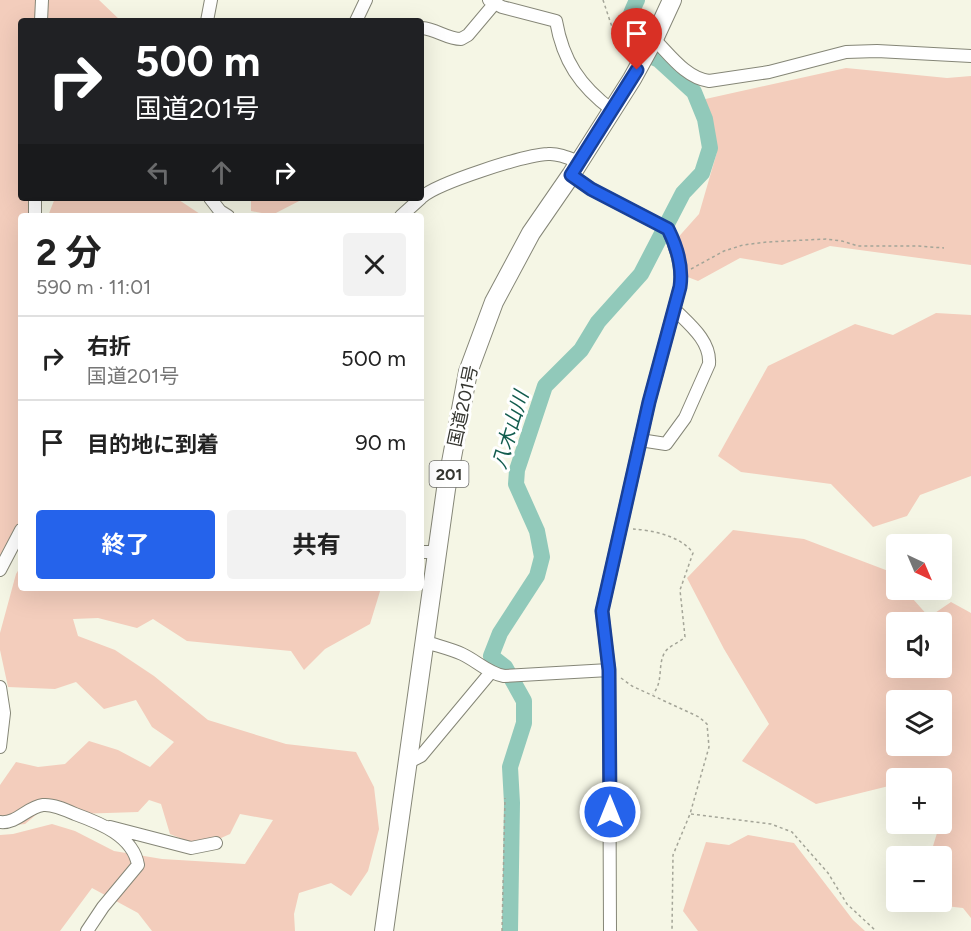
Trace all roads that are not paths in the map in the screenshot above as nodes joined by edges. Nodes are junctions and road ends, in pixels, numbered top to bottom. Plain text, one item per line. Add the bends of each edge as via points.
1 (42, 0) edge
2 (211, 0) edge
3 (366, 0) edge
4 (672, 0) edge
5 (492, 2) edge
6 (41, 18) edge
7 (208, 18) edge
8 (357, 18) edge
9 (424, 28) edge
10 (646, 54) junction
11 (971, 56) edge
12 (612, 110) junction
13 (575, 168) junction
14 (424, 196) edge
15 (212, 201) edge
16 (418, 201) edge
17 (223, 213) edge
18 (404, 213) edge
19 (674, 309) junction
20 (640, 440) junction
21 (18, 536) edge
22 (430, 552) edge
23 (0, 570) edge
24 (426, 642) junction
25 (609, 670) junction
26 (491, 672) junction
27 (0, 687) edge
28 (0, 747) edge
29 (409, 762) junction
30 (0, 822) edge
31 (106, 826) junction
32 (216, 843) dead end
33 (87, 931) edge
34 (384, 931) edge
35 (610, 931) edge

1 - 6 street
2 - 7 street
3 - 8 street
4 - 10 highway, 国道201号 / 201
5 - 9 street via 461,39
5 - 12 street via 556,21 572,69 597,99
10 - 11 street via 709,81 769,72 846,52
10 - 12 highway, 国道201号 / 201
12 - 13 highway, 国道201号 / 201
13 - 14 street via 556,154 531,157 442,184
13 - 19 street via 591,189 665,227 674,242 682,274
13 - 22 highway, 国道201号 / 201 via 531,233 494,302 468,372 447,489
15 - 17 street
16 - 18 street
19 - 20 street
19 - 20 street via 705,343 709,364 685,418 666,444
20 - 25 street via 602,611
21 - 23 street
22 - 24 highway, 国道201号 / 201
24 - 26 street via 461,653
24 - 29 highway, 国道201号 / 201
25 - 26 street via 504,676
25 - 35 street
26 - 29 street via 421,756
27 - 28 street via 4,713
29 - 34 highway, 国道201号 / 201
30 - 31 street via 44,805
31 - 32 street via 191,848
31 - 33 street via 133,849 138,865

